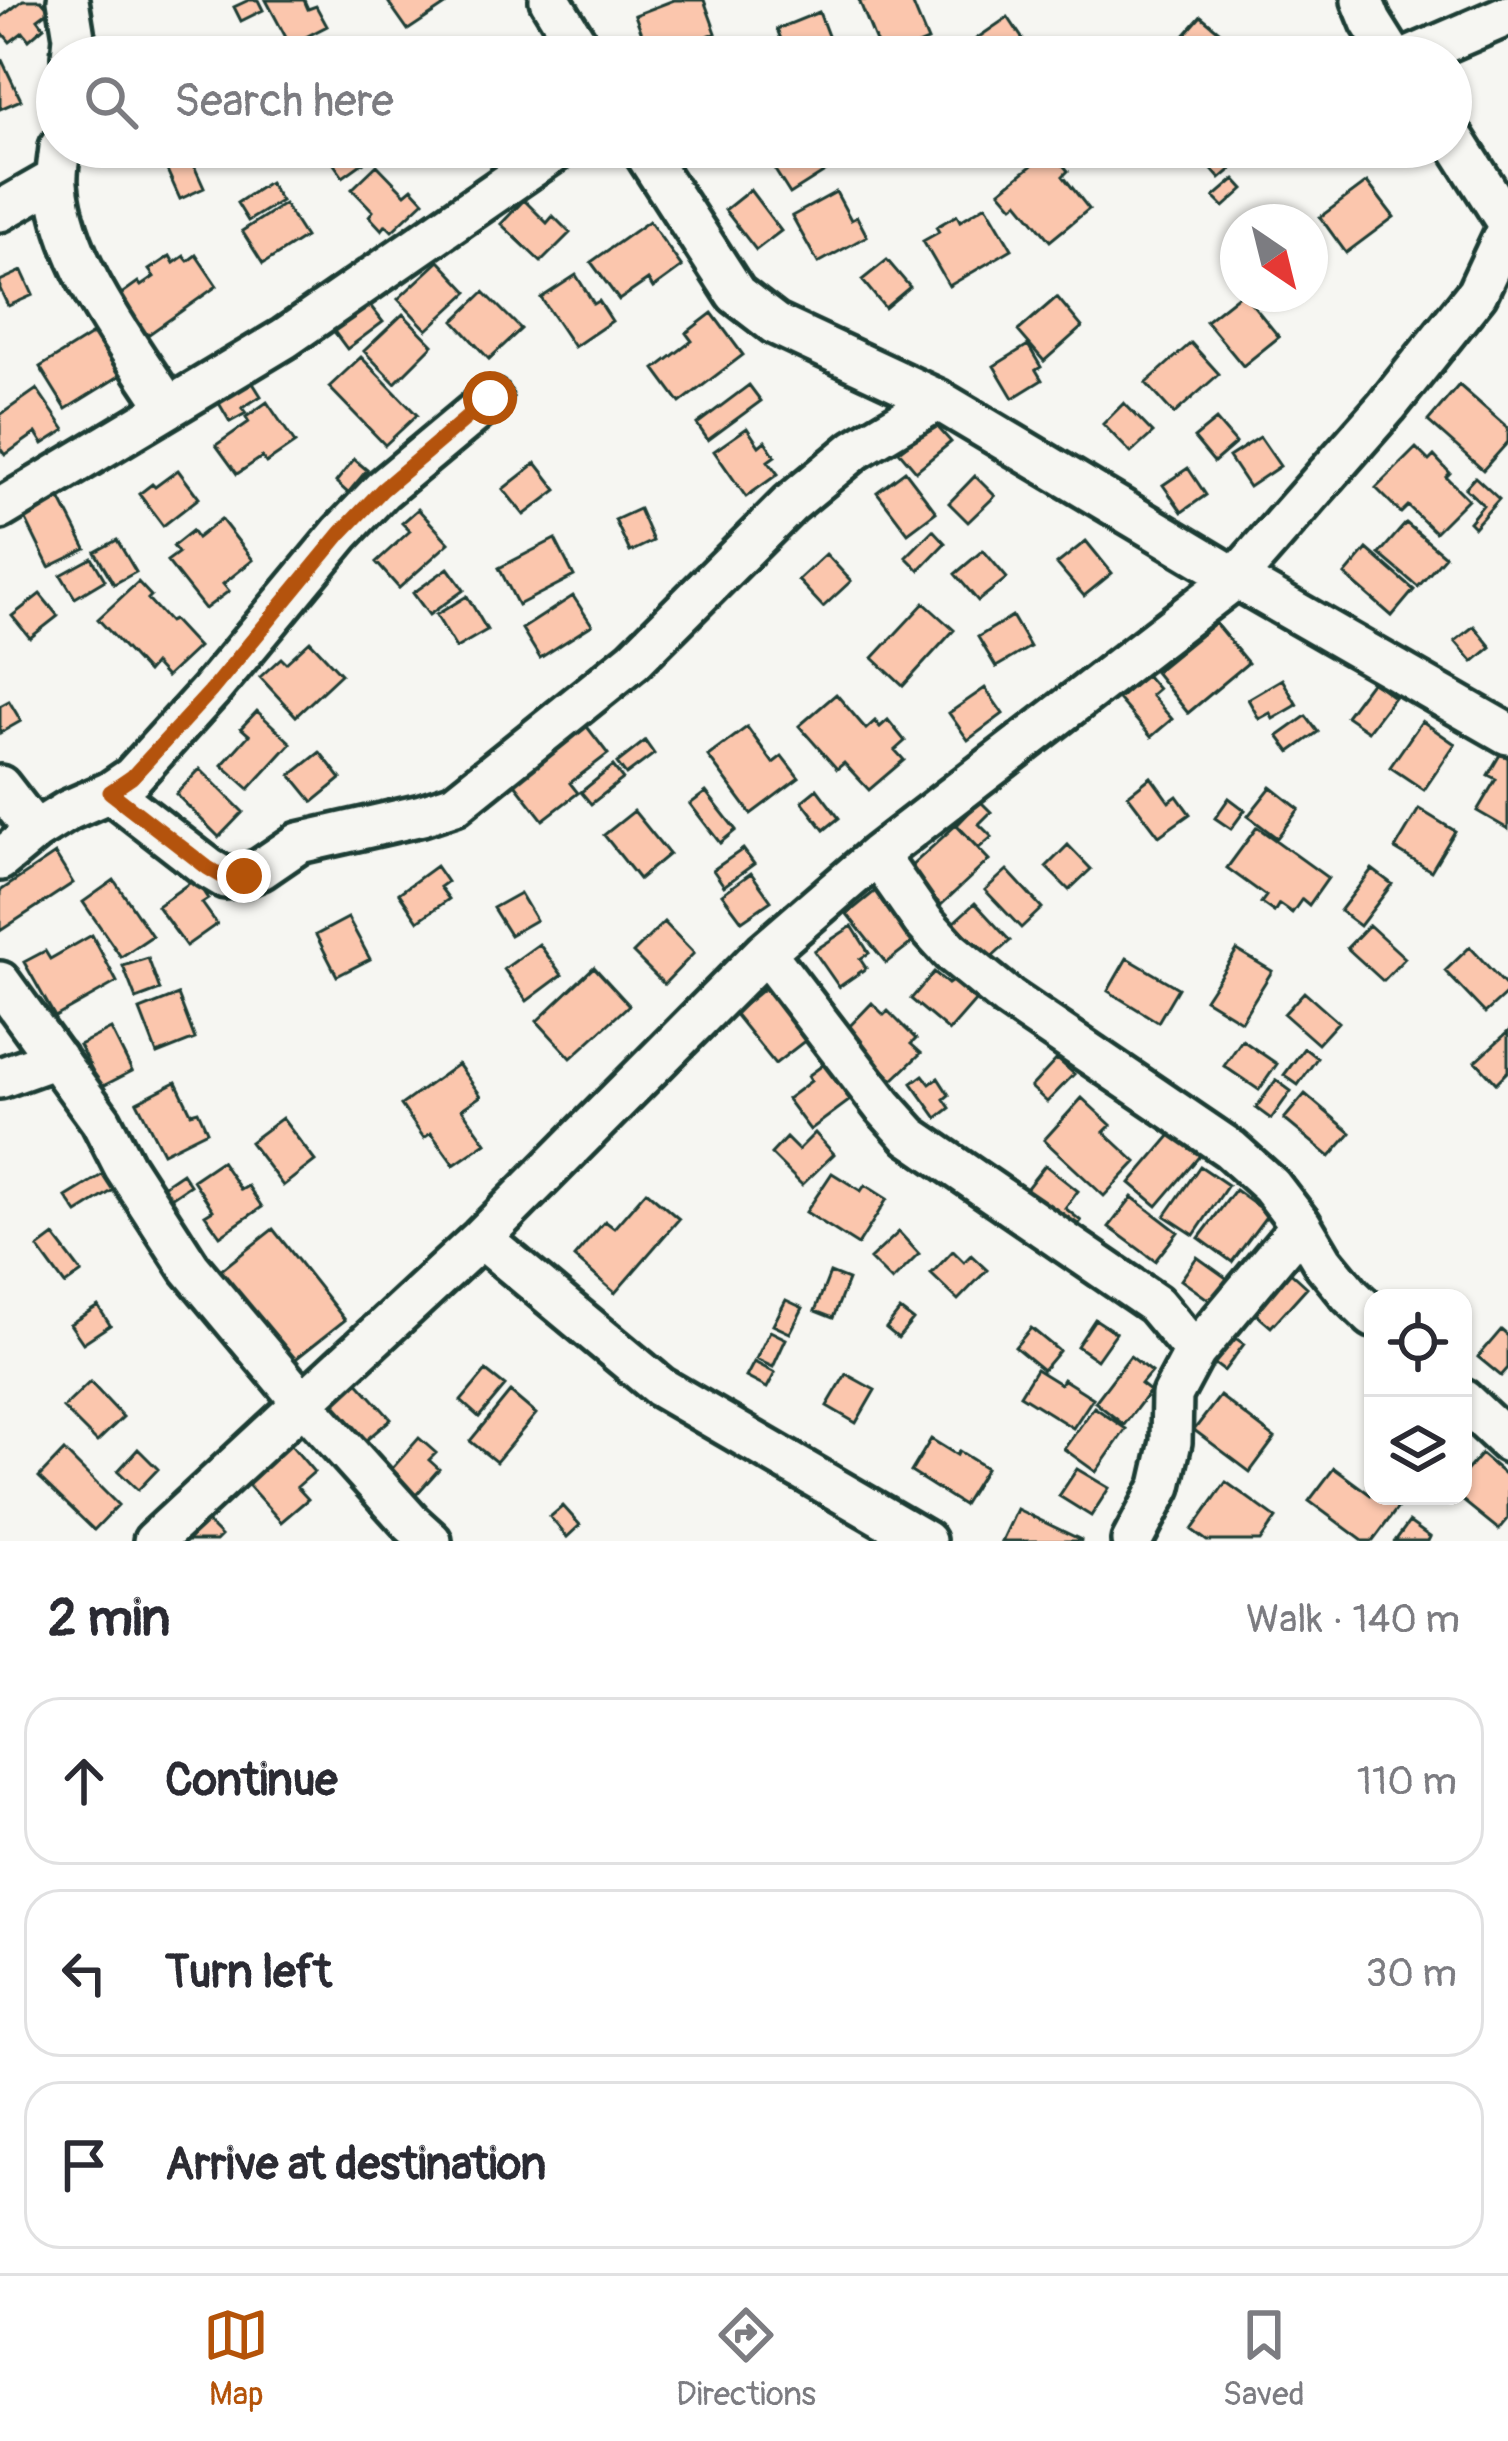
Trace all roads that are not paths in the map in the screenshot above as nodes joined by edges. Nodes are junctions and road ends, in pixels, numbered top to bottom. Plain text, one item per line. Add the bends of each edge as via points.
1 (68, 0) edge
2 (550, 0) edge
3 (1362, 0) edge
4 (1508, 15) edge
5 (74, 36) edge
6 (572, 36) edge
7 (1380, 36) edge
8 (1460, 36) edge
9 (52, 168) edge
10 (58, 168) edge
11 (531, 168) edge
12 (655, 168) edge
13 (1472, 168) edge
14 (0, 212) edge
15 (1508, 226) edge
16 (490, 398) dead end
17 (938, 400) junction
18 (167, 407) junction
19 (0, 508) edge
20 (1236, 578) junction
21 (1508, 734) edge
22 (0, 786) edge
23 (110, 792) junction
24 (35, 831) junction
25 (878, 855) junction
26 (0, 860) edge
27 (765, 952) junction
28 (0, 982) edge
29 (56, 1058) junction
30 (0, 1078) edge
31 (1301, 1225) junction
32 (481, 1238) junction
33 (1364, 1309) edge
34 (1196, 1352) junction
35 (303, 1403) junction
36 (1472, 1408) edge
37 (1508, 1442) edge
38 (154, 1541) edge
39 (431, 1541) edge
40 (925, 1541) edge
41 (1132, 1541) edge

1 - 5 street
2 - 6 street
3 - 7 street
4 - 8 street
9 - 14 street
10 - 18 street via 63,219 89,280
11 - 18 street via 285,338
12 - 17 street via 736,294 775,324
13 - 15 street
15 - 20 street via 1477,293
16 - 23 street via 382,490 210,692
17 - 20 street
17 - 23 street via 855,451 790,505 634,660 454,803 299,843 261,869 225,878
18 - 19 street
20 - 21 street
20 - 25 street
22 - 24 street
23 - 24 street
24 - 26 street
25 - 27 street
25 - 31 street via 950,951 1230,1149
27 - 32 street
27 - 34 street via 910,1136 1155,1304
28 - 29 street
29 - 30 street
29 - 35 street via 190,1268
31 - 33 street
31 - 34 street
32 - 35 street
32 - 40 street via 660,1387
34 - 41 street via 1172,1395 1161,1486
35 - 38 street
35 - 39 street
36 - 37 street

